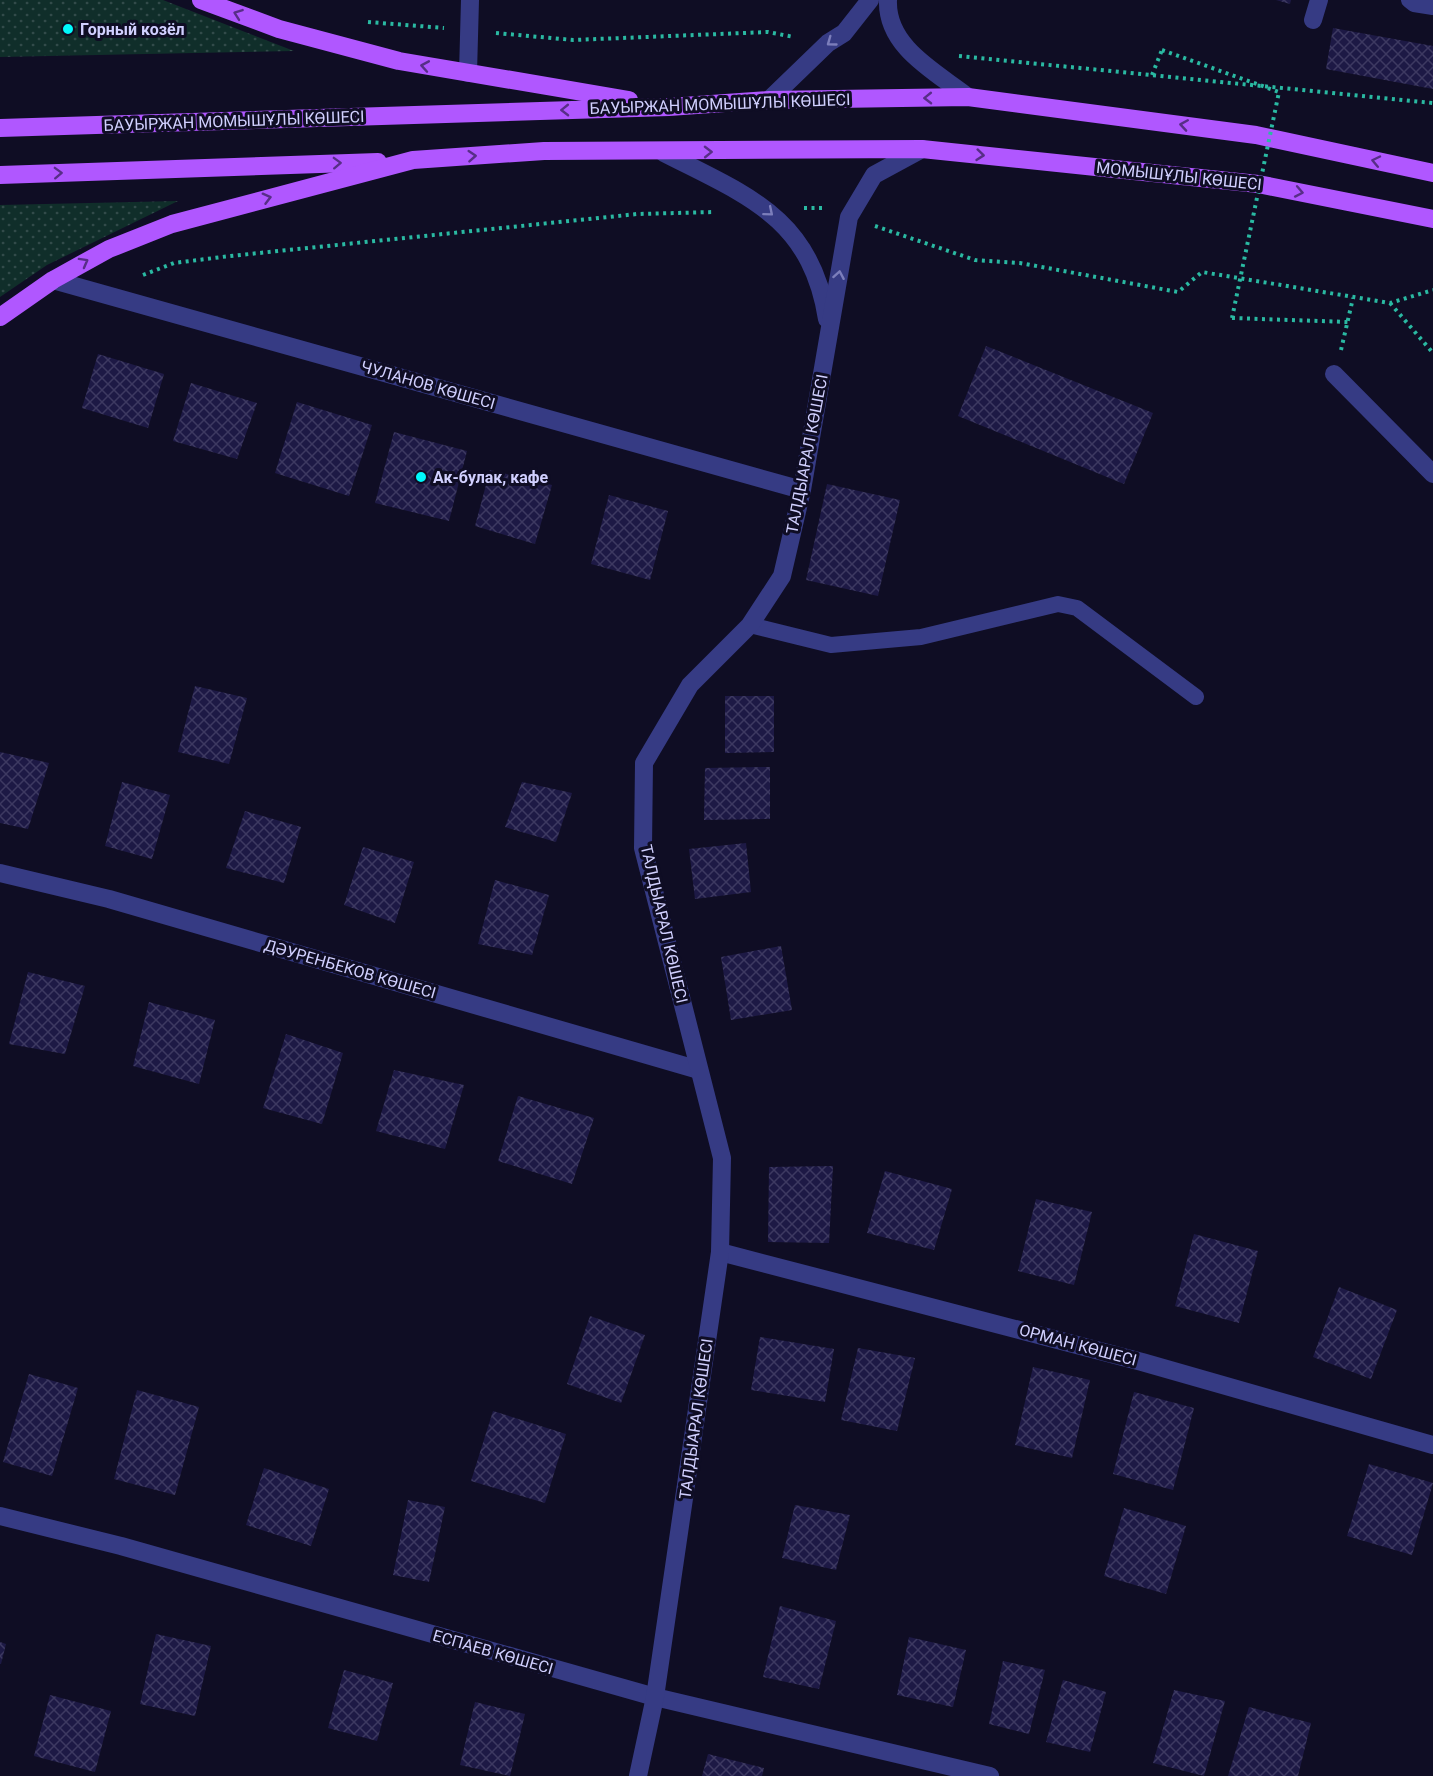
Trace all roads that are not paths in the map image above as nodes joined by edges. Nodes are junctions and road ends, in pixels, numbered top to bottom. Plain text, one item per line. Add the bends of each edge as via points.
1 (201, 0) edge
2 (470, 0) edge
3 (870, 0) edge
4 (888, 0) edge
5 (1318, 0) edge
6 (1409, 0) edge
7 (1433, 7) edge
8 (1313, 20) dead end
9 (468, 73) junction
10 (968, 97) junction
11 (769, 100) junction
12 (669, 107) junction
13 (0, 128) edge
14 (922, 149) junction
15 (664, 153) junction
16 (413, 160) junction
17 (1433, 173) edge
18 (0, 175) edge
19 (1433, 219) edge
20 (53, 280) junction
21 (0, 317) edge
22 (829, 333) junction
23 (1334, 374) road end
24 (1433, 474) edge
25 (802, 490) junction
26 (750, 625) junction
27 (1196, 697) dead end
28 (0, 873) edge
29 (699, 1070) junction
30 (720, 1252) junction
31 (1433, 1445) edge
32 (0, 1516) edge
33 (655, 1697) junction
34 (638, 1776) edge
35 (990, 1776) edge

9 -> 1 main road via 347,48 279,29
2 - 9 street
3 -> 11 street via 844,33 828,43
4 - 10 street via 894,32 908,51
5 - 8 street
6 - 7 lane
9 - 12 main road
10 -> 11 main road, БАУЫРЖАН МОМЫШҰЛЫ КӨШЕСІ
17 -> 10 main road, БАУЫРЖАН МОМЫШҰЛЫ КӨШЕСІ via 1256,135
11 - 12 main road, БАУЫРЖАН МОМЫШҰЛЫ КӨШЕСІ
12 -> 13 main road, БАУЫРЖАН МОМЫШҰЛЫ КӨШЕСІ
15 -> 14 main road, МОМЫШҰЛЫ КӨШЕСІ
14 -> 19 main road, МОМЫШҰЛЫ КӨШЕСІ via 1258,184
22 -> 14 street, ТАЛДЫАРАЛ КӨШЕСІ via 849,218 874,176
16 -> 15 main road, МОМЫШҰЛЫ КӨШЕСІ via 544,151
15 -> 22 street via 756,201 799,243 812,264
18 -> 16 main road
20 -> 16 main road via 109,249 172,224
20 - 21 main road
20 - 25 street, ЧУЛАНОВ КӨШЕСІ
22 - 25 street, ТАЛДЫАРАЛ КӨШЕСІ
23 - 24 street
25 - 26 street, ТАЛДЫАРАЛ КӨШЕСІ via 783,576
26 - 27 lane via 831,645 921,637 1058,604 1077,608
26 - 29 street, ТАЛДЫАРАЛ КӨШЕСІ via 690,685 644,763 643,848
28 - 29 street, ДӘУРЕНБЕКОВ КӨШЕСІ via 109,899
29 - 30 street, ТАЛДЫАРАЛ КӨШЕСІ via 722,1158
30 - 31 street, ОРМАН КӨШЕСІ via 1153,1365
30 - 33 street, ТАЛДЫАРАЛ КӨШЕСІ
32 - 33 street, ЕСПАЕВ КӨШЕСІ via 133,1549
33 - 34 street, ТАЛДЫАРАЛ КӨШЕСІ
33 - 35 street, ЕСПАЕВ КӨШЕСІ

